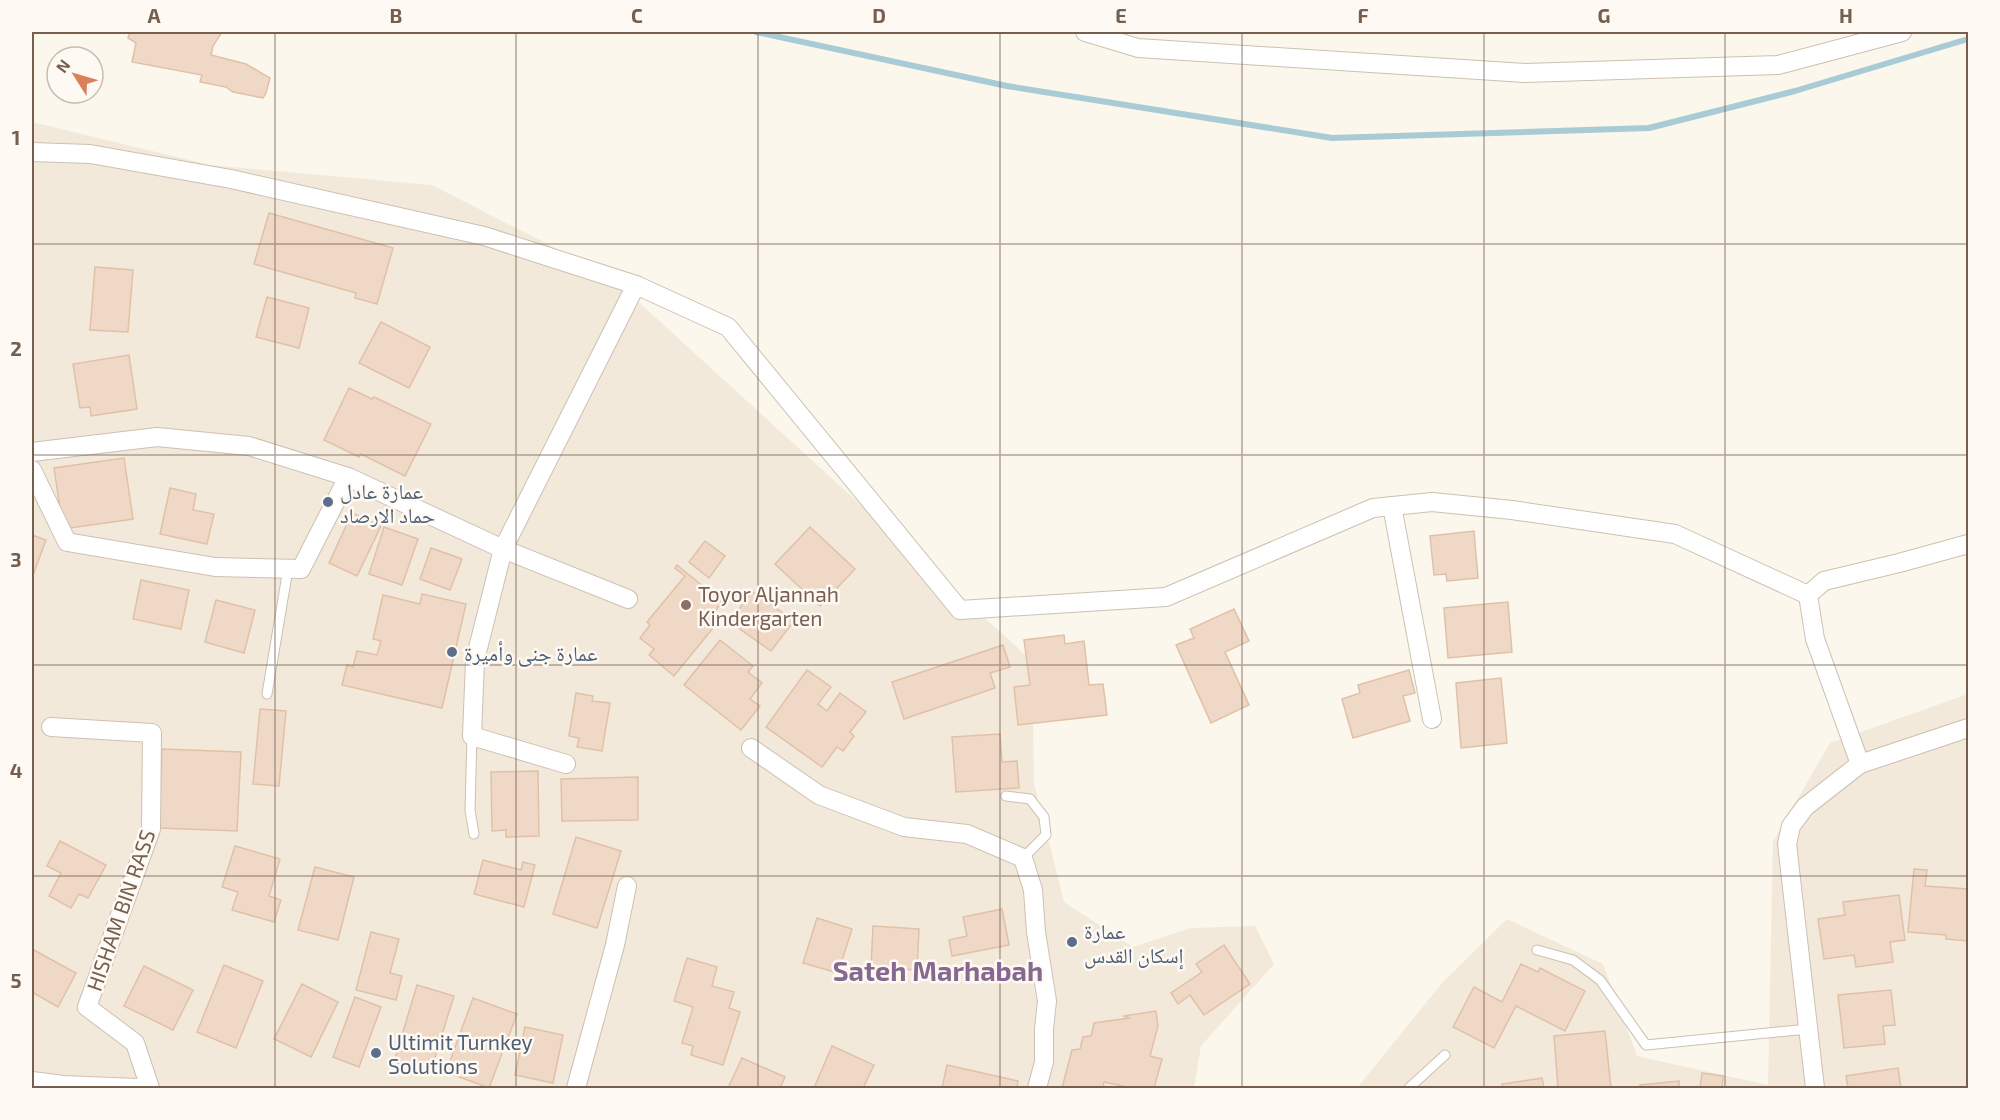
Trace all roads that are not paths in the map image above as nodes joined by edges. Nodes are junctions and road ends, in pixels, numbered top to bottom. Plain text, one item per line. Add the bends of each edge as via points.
1 (1084, 32) edge
2 (1902, 32) edge
3 (32, 152) edge
4 (636, 285) junction
5 (32, 452) edge
6 (32, 470) edge
7 (348, 477) junction
8 (1392, 506) junction
9 (1968, 544) edge
10 (503, 549) junction
11 (288, 569) junction
12 (1808, 595) junction
13 (628, 599) dead end
14 (267, 694) dead end
15 (1432, 719) dead end
16 (51, 728) dead end
17 (1968, 728) edge
18 (472, 736) junction
19 (751, 748) dead end
20 (566, 764) dead end
21 (1860, 764) junction
22 (1006, 796) dead end
23 (474, 834) dead end
24 (1023, 858) junction
25 (627, 886) dead end
26 (1537, 950) dead end
27 (1808, 1029) junction
28 (1445, 1055) dead end
29 (32, 1081) edge
30 (62, 1087) edge
31 (137, 1089) edge
32 (150, 1089) edge
33 (576, 1089) edge
34 (1037, 1089) edge
35 (1409, 1089) edge
36 (1815, 1089) edge

1 - 2 street via 1138,48 1525,73 1778,65
3 - 4 street via 90,154 231,179 484,236
4 - 8 street via 728,327 960,609 1166,597 1373,508
4 - 10 street
5 - 7 street via 158,437 249,446
6 - 11 street via 67,542 215,567
7 - 10 street
7 - 11 street via 301,569
8 - 12 street via 1444,503 1675,534
8 - 15 street
9 - 12 street via 1824,580
10 - 13 street
10 - 18 street via 475,660
11 - 14 lane
12 - 21 street via 1815,639
16 - 32 street, HISHAM BIN RASS via 152,733 150,830 87,1007 135,1043
17 - 21 street
18 - 20 street
18 - 23 lane via 470,810
19 - 24 street via 819,795 904,827 967,834
21 - 27 street via 1805,807 1791,826 1787,844
22 - 24 lane via 1030,799 1044,817 1046,835
24 - 34 street via 1033,890 1047,1002 1044,1062
25 - 33 street
26 - 27 lane via 1573,960 1600,980 1646,1045
27 - 36 street
28 - 35 lane
29 - 30 street
30 - 31 street

